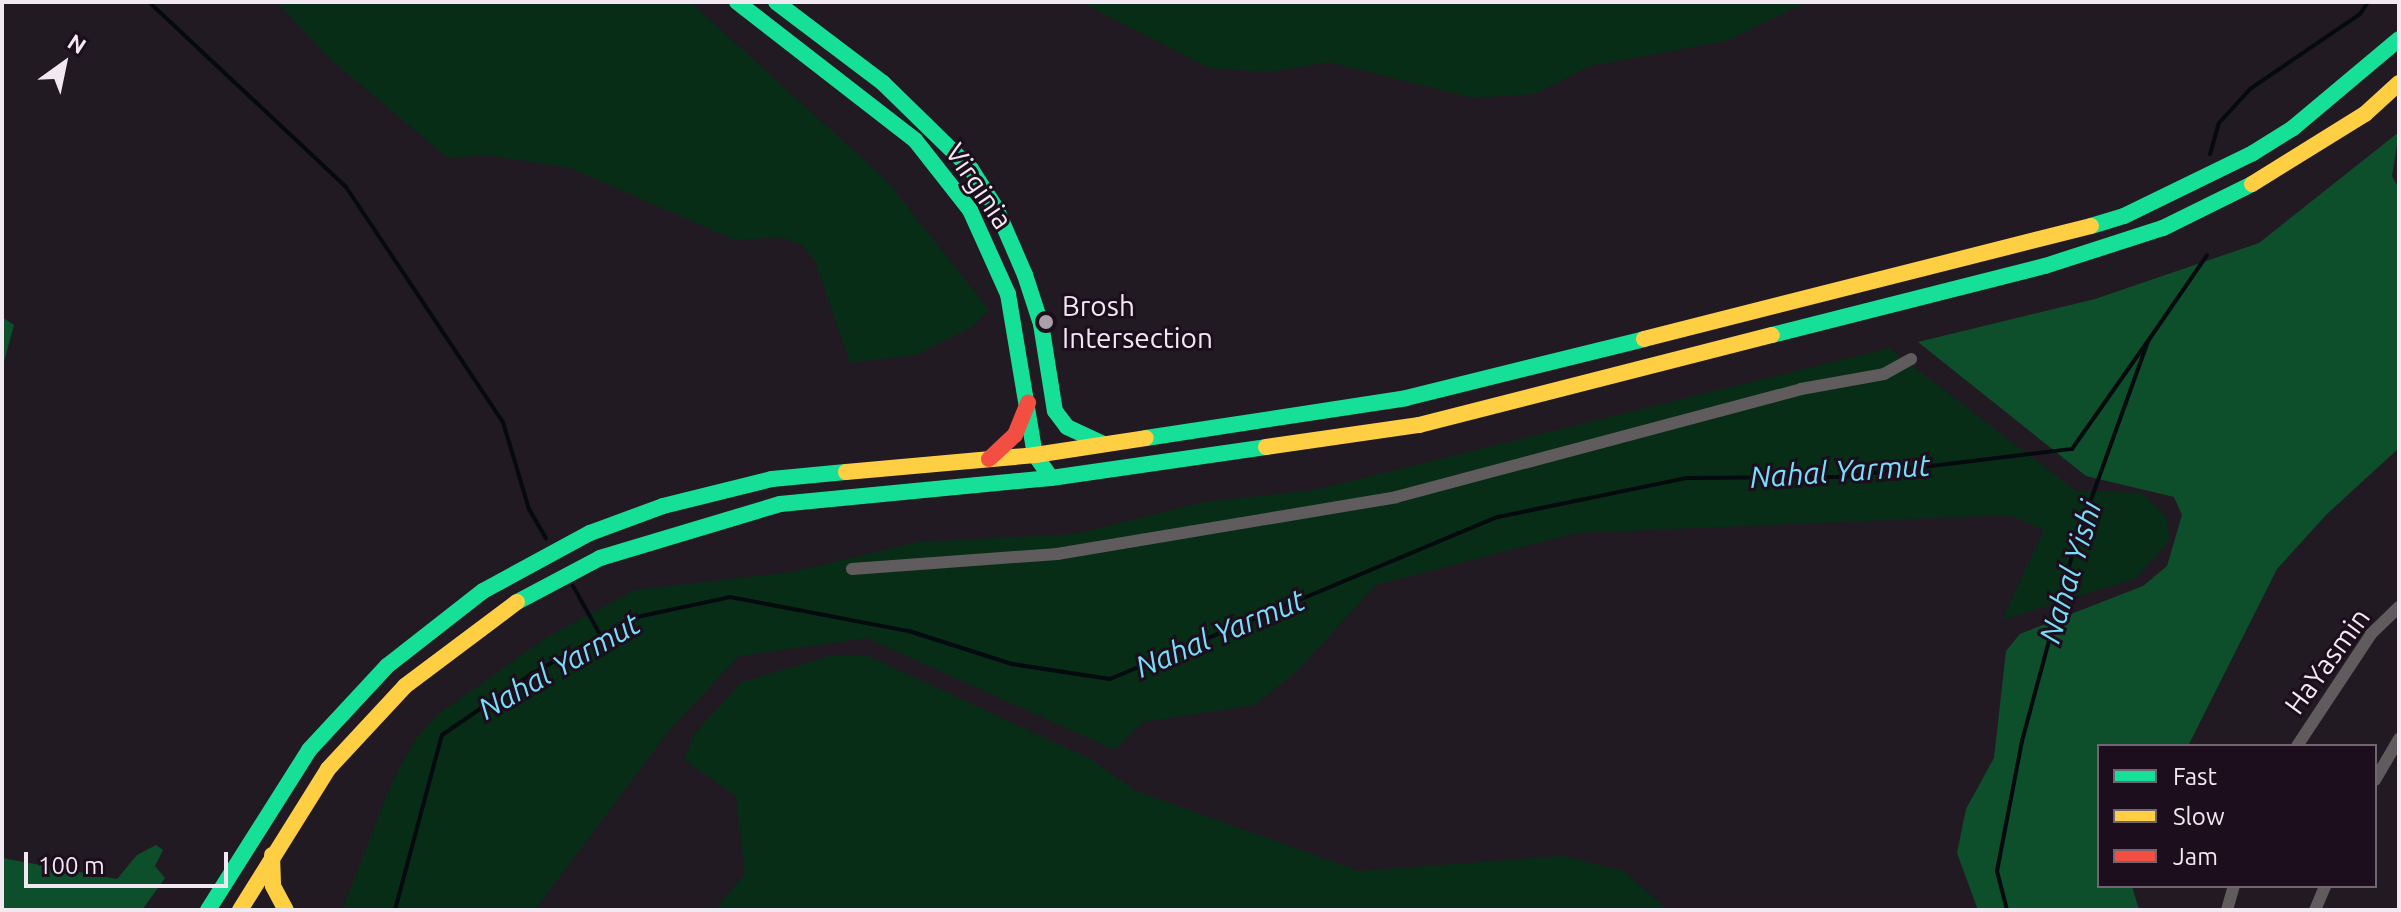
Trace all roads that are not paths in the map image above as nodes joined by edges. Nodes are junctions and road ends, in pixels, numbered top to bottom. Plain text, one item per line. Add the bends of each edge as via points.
1 (737, 2) edge
2 (776, 2) edge
3 (2399, 39) edge
4 (2399, 83) edge
5 (1911, 359) dead end
6 (1028, 402) junction
7 (1106, 444) junction
8 (1035, 455) junction
9 (988, 459) junction
10 (1051, 478) junction
11 (852, 569) dead end
12 (2399, 607) edge
13 (2399, 739) edge
14 (2298, 744) edge
15 (2377, 777) edge
16 (273, 853) junction
17 (2233, 888) edge
18 (2324, 888) edge
19 (208, 910) edge
20 (240, 910) edge
21 (286, 910) edge
22 (2227, 910) edge
23 (2315, 910) edge

1 - 6 main road, Virginia via 915,140 961,198 1008,294
2 - 7 main road, Virginia via 883,83 971,169 996,208 1025,275 1041,324 1055,411 1067,427
3 - 7 main road via 2293,128 2253,153 2110,220 1406,398
4 - 10 main road via 2365,114 2304,155 2206,208 2105,249 1419,425
5 - 11 street via 1884,374 1801,389 1381,500 1057,554
6 - 8 main road, Virginia
6 - 9 main road via 1015,435
7 - 8 main road
8 - 9 main road
8 - 10 main road, Virginia
9 - 19 main road via 772,479 717,491 590,533 525,564 432,626 345,709 272,801
10 - 16 main road via 780,504 600,558 498,613 405,686 328,769
12 - 14 street, HaYasmin via 2371,634
13 - 15 street
16 - 20 main road
16 - 21 main road via 273,886
17 - 22 street
18 - 23 street

